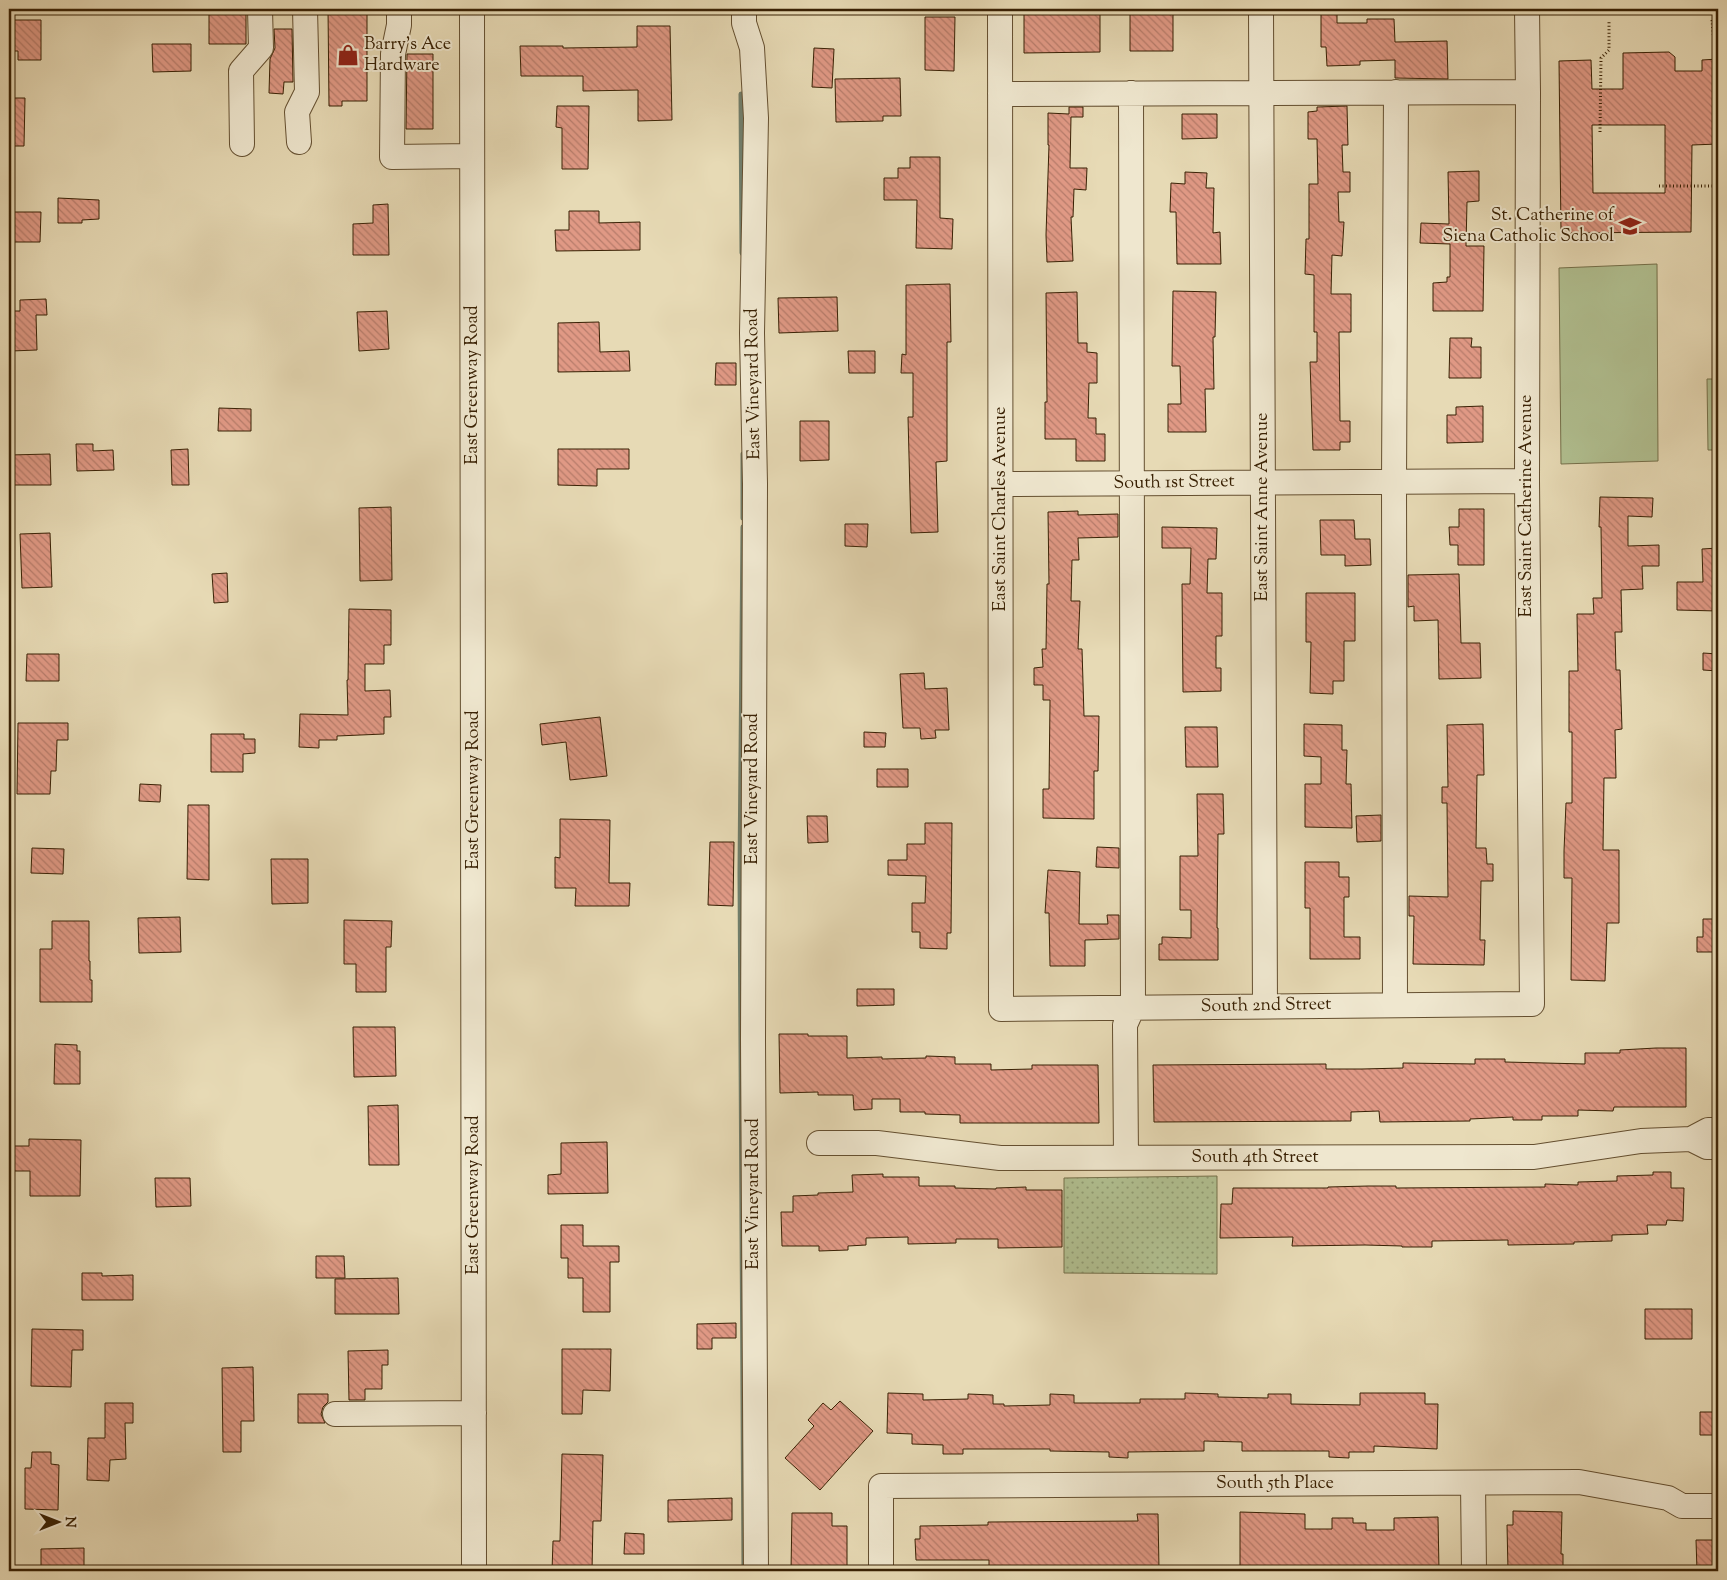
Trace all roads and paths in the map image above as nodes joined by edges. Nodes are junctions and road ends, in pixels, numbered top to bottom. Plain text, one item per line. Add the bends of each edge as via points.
1 (260, 9) edge
2 (305, 9) edge
3 (399, 9) edge
4 (472, 9) edge
5 (744, 9) edge
6 (1000, 9) edge
7 (1260, 9) edge
8 (1527, 9) edge
9 (1609, 20) dead end
10 (1712, 20) dead end
11 (1718, 47) edge
12 (1396, 92) junction
13 (1528, 92) junction
14 (1131, 93) junction
15 (1261, 93) junction
16 (1000, 94) junction
17 (1600, 132) dead end
18 (299, 142) dead end
19 (242, 144) dead end
20 (472, 156) junction
21 (1659, 186) dead end
22 (1718, 186) edge
23 (1526, 481) junction
24 (1263, 482) junction
25 (1394, 482) junction
26 (1132, 483) junction
27 (1001, 484) junction
28 (1532, 1004) joint
29 (1395, 1005) junction
30 (1265, 1006) junction
31 (1133, 1007) junction
32 (1001, 1009) joint
33 (1718, 1130) edge
34 (1691, 1139) junction
35 (819, 1143) dead end
36 (1718, 1147) edge
37 (1126, 1158) junction
38 (474, 1413) junction
39 (335, 1414) dead end
40 (1473, 1483) junction
41 (1718, 1491) edge
42 (1668, 1498) junction
43 (1718, 1506) edge
44 (474, 1571) edge
45 (756, 1571) edge
46 (880, 1571) edge
47 (1474, 1571) edge

1 - 19 street via 261,48 241,71
2 - 18 street via 307,92 297,112
3 - 20 street via 393,54 392,157
4 - 20 street, East Greenway Road
5 - 45 street, East Vineyard Road via 744,23 752,48 756,118 752,323
6 - 16 street, East Saint Charles Avenue
7 - 15 street, East Saint Anne Avenue
8 - 13 street, East Saint Catherine Avenue
9 - 17 path via 1608,50 1601,58
10 - 11 path via 1714,43
12 - 13 street
12 - 15 street
12 - 25 street
13 - 23 street, East Saint Catherine Avenue
14 - 15 street
14 - 16 street
14 - 26 street
15 - 24 street, East Saint Anne Avenue
16 - 27 street, East Saint Charles Avenue
20 - 38 street, East Greenway Road
21 - 22 path
23 - 25 street, South 1st Street
23 - 28 street, East Saint Catherine Avenue
24 - 25 street, South 1st Street
24 - 26 street, South 1st Street
24 - 30 street, East Saint Anne Avenue
25 - 29 street
26 - 27 street, South 1st Street
26 - 31 street
27 - 32 street, East Saint Charles Avenue
28 - 29 street, South 2nd Street
29 - 30 street, South 2nd Street
30 - 31 street, South 2nd Street
31 - 32 street, South 2nd Street
31 - 37 street via 1126,1025
33 - 34 street, South 4th Street via 1708,1130
34 - 36 street, South 4th Street via 1707,1147
34 - 37 street, South 4th Street via 1641,1141 1534,1157
35 - 37 street, South 4th Street via 877,1143 1000,1158
38 - 39 street
38 - 44 street, East Greenway Road
40 - 42 street, South 5th Place via 1579,1482
40 - 46 street, South 5th Place via 881,1486
40 - 47 street
41 - 42 street, South 5th Place via 1682,1491
42 - 43 street, South 5th Place via 1682,1506

